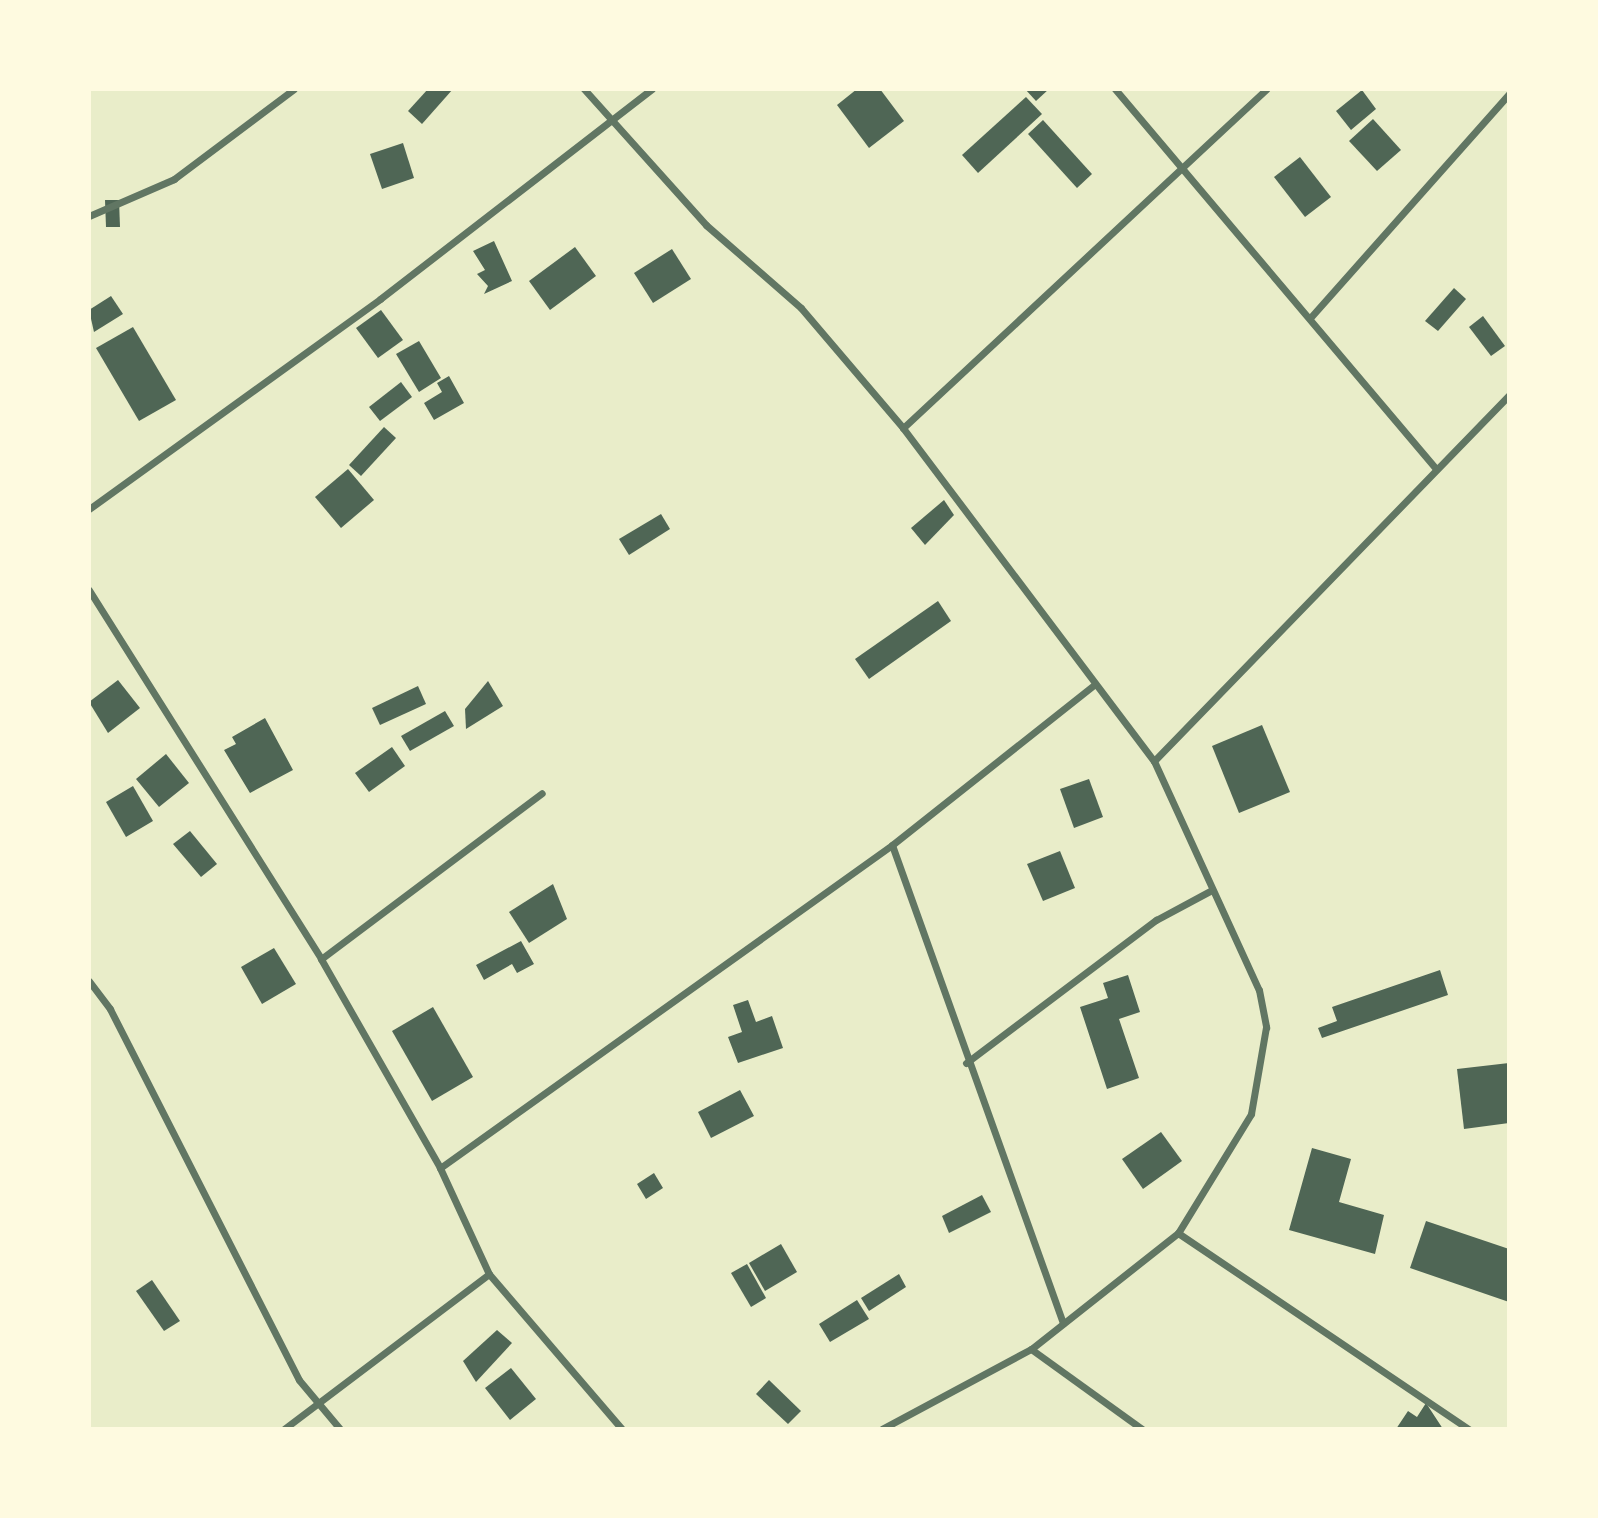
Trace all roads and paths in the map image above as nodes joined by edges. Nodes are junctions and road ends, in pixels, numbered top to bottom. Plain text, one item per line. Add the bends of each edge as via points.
1 (294, 89) edge
2 (584, 89) edge
3 (652, 89) edge
4 (1115, 89) edge
5 (1266, 89) edge
6 (1509, 94) edge
7 (615, 120) junction
8 (1184, 166) junction
9 (89, 216) edge
10 (1310, 318) junction
11 (1509, 395) edge
12 (903, 428) junction
13 (1436, 469) junction
14 (89, 509) edge
15 (89, 590) edge
16 (92, 602) edge
17 (1095, 684) junction
18 (1154, 761) junction
19 (542, 793) dead end
20 (892, 845) junction
21 (1210, 891) junction
22 (321, 959) junction
23 (89, 981) edge
24 (966, 1063) junction
25 (440, 1168) junction
26 (1178, 1233) junction
27 (489, 1274) junction
28 (1063, 1324) junction
29 (1031, 1349) junction
30 (318, 1400) junction
31 (284, 1429) edge
32 (340, 1429) edge
33 (622, 1429) edge
34 (882, 1429) edge
35 (1142, 1429) edge
36 (1469, 1429) edge

1 - 9 street via 174,179
2 - 7 street
3 - 7 street
4 - 8 street
5 - 8 street
6 - 10 street
7 - 12 street via 706,225 801,308
7 - 14 street
8 - 10 street
8 - 12 street
10 - 13 street
11 - 13 street
12 - 17 street
13 - 18 street
15 - 16 street
16 - 22 street
17 - 18 street
17 - 20 street
18 - 21 street
19 - 22 street
20 - 24 street
20 - 25 street
21 - 24 street via 1156,920
21 - 26 street via 1259,990 1266,1027 1251,1114
22 - 25 street
23 - 30 street via 110,1009 299,1380
24 - 28 street
25 - 27 street
26 - 28 street
26 - 36 street
27 - 30 street
27 - 33 street
28 - 29 street
29 - 34 street
29 - 35 street
30 - 31 street
30 - 32 street

